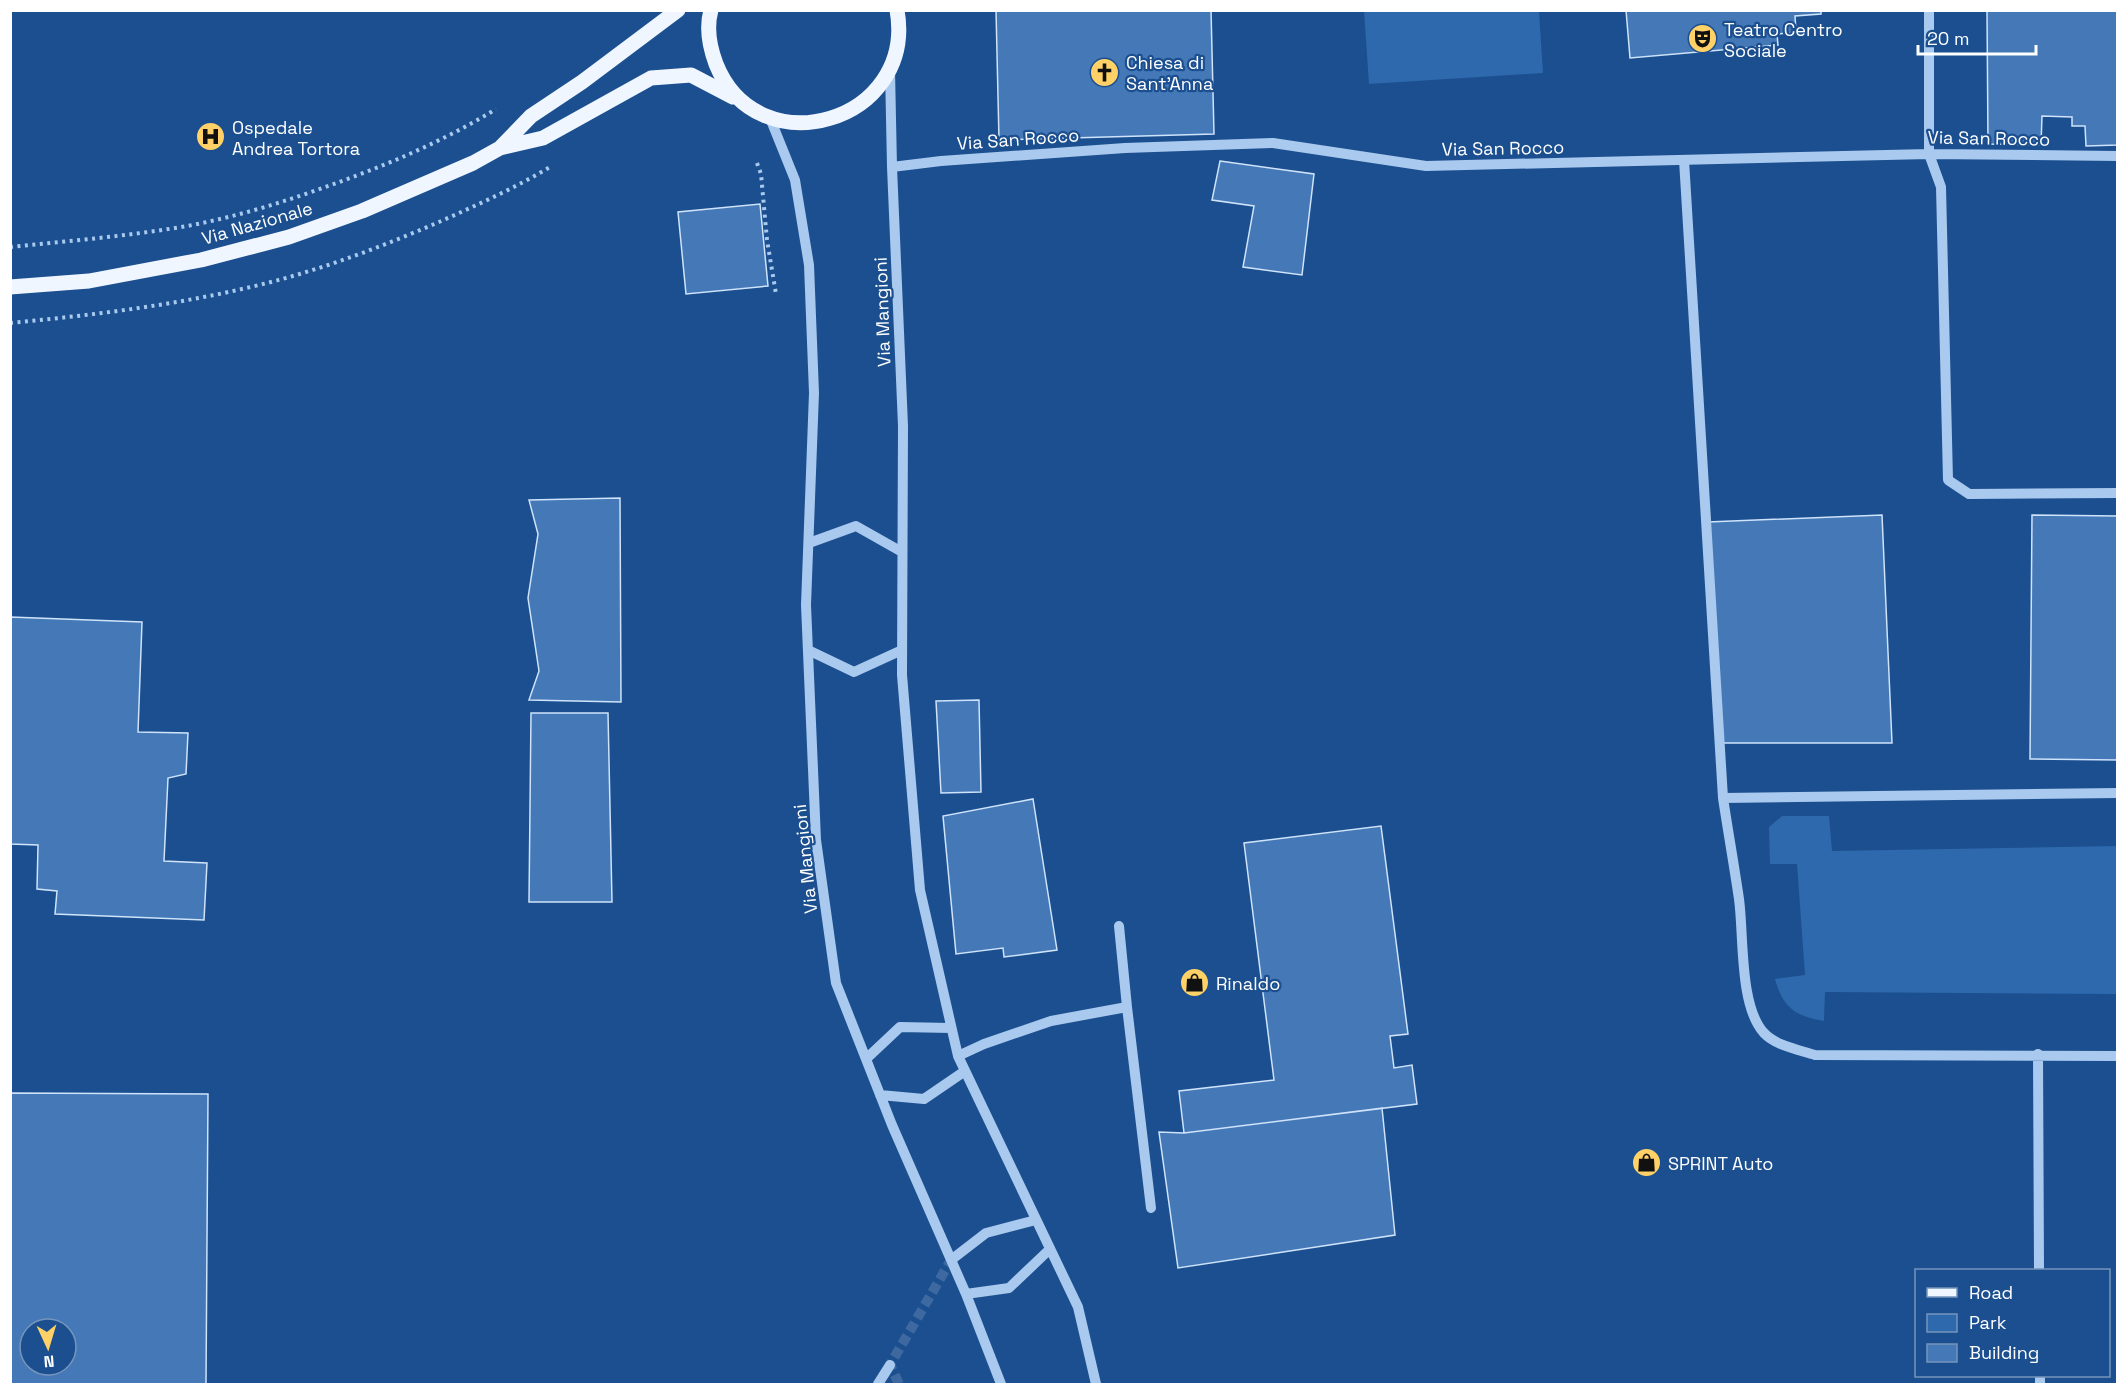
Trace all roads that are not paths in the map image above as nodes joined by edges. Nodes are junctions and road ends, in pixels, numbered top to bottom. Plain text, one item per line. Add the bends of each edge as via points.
1 (678, 10) edge
2 (711, 10) edge
3 (897, 10) edge
4 (1929, 10) edge
5 (890, 70) junction
6 (742, 101) junction
7 (770, 118) junction
8 (500, 148) junction
9 (1929, 154) junction
10 (2118, 156) edge
11 (1684, 160) junction
12 (892, 167) junction
13 (10, 287) edge
14 (2118, 493) edge
15 (809, 543) junction
16 (903, 552) junction
17 (808, 650) junction
18 (902, 650) junction
19 (2118, 793) edge
20 (1723, 798) junction
21 (1119, 926) dead end
22 (1127, 1007) junction
23 (951, 1028) junction
24 (2038, 1054) junction
25 (958, 1056) junction
26 (2118, 1056) edge
27 (866, 1059) junction
28 (965, 1071) junction
29 (880, 1095) junction
30 (1151, 1208) dead end
31 (1036, 1220) junction
32 (1050, 1249) junction
33 (951, 1260) junction
34 (2039, 1269) edge
35 (966, 1294) junction
36 (890, 1365) dead end
37 (878, 1384) edge
38 (1002, 1384) edge
39 (1096, 1384) edge

1 - 8 main road, Via Nazionale via 531,116
2 - 6 main road, Via Nazionale via 710,49 722,78
3 - 5 main road, Via Nazionale via 897,48
4 - 9 street
5 - 7 main road, Via Nazionale via 874,93 852,111 826,121 798,124
5 - 12 street, Via Mangioni
6 - 7 main road, Via Nazionale
6 - 8 main road, Via Nazionale via 691,75 651,78 543,138
7 - 15 street, Via Mangioni via 795,180 809,265 814,393
8 - 13 main road, Via Nazionale via 473,164 290,237 201,260 89,281
9 - 10 street, Via San Rocco
9 - 11 street, Via San Rocco
9 - 14 street via 1941,187 1948,480 1969,494
11 - 12 street, Via San Rocco via 1426,166 1273,143 1125,148
11 - 20 street
12 - 16 street, Via Mangioni via 903,426
15 - 16 street via 856,526
15 - 17 street, Via Mangioni
16 - 18 street, Via Mangioni
17 - 18 street via 854,672
17 - 27 street, Via Mangioni via 816,840 837,983
18 - 23 street, Via Mangioni via 920,890
19 - 20 street
20 - 24 street via 1739,900 1747,995 1765,1035 1815,1055
21 - 22 street
22 - 25 street via 1052,1021
22 - 30 street
23 - 25 street, Via Mangioni
23 - 27 street via 900,1027
24 - 26 street
24 - 34 street
25 - 28 street, Via Mangioni
27 - 29 street, Via Mangioni
28 - 29 street via 924,1099
28 - 31 street, Via Mangioni
29 - 33 street, Via Mangioni
31 - 32 street, Via Mangioni
31 - 33 street via 986,1233
32 - 35 street via 1009,1288
32 - 39 street, Via Mangioni via 1078,1307
33 - 35 street, Via Mangioni
35 - 38 street, Via Mangioni
36 - 37 street

